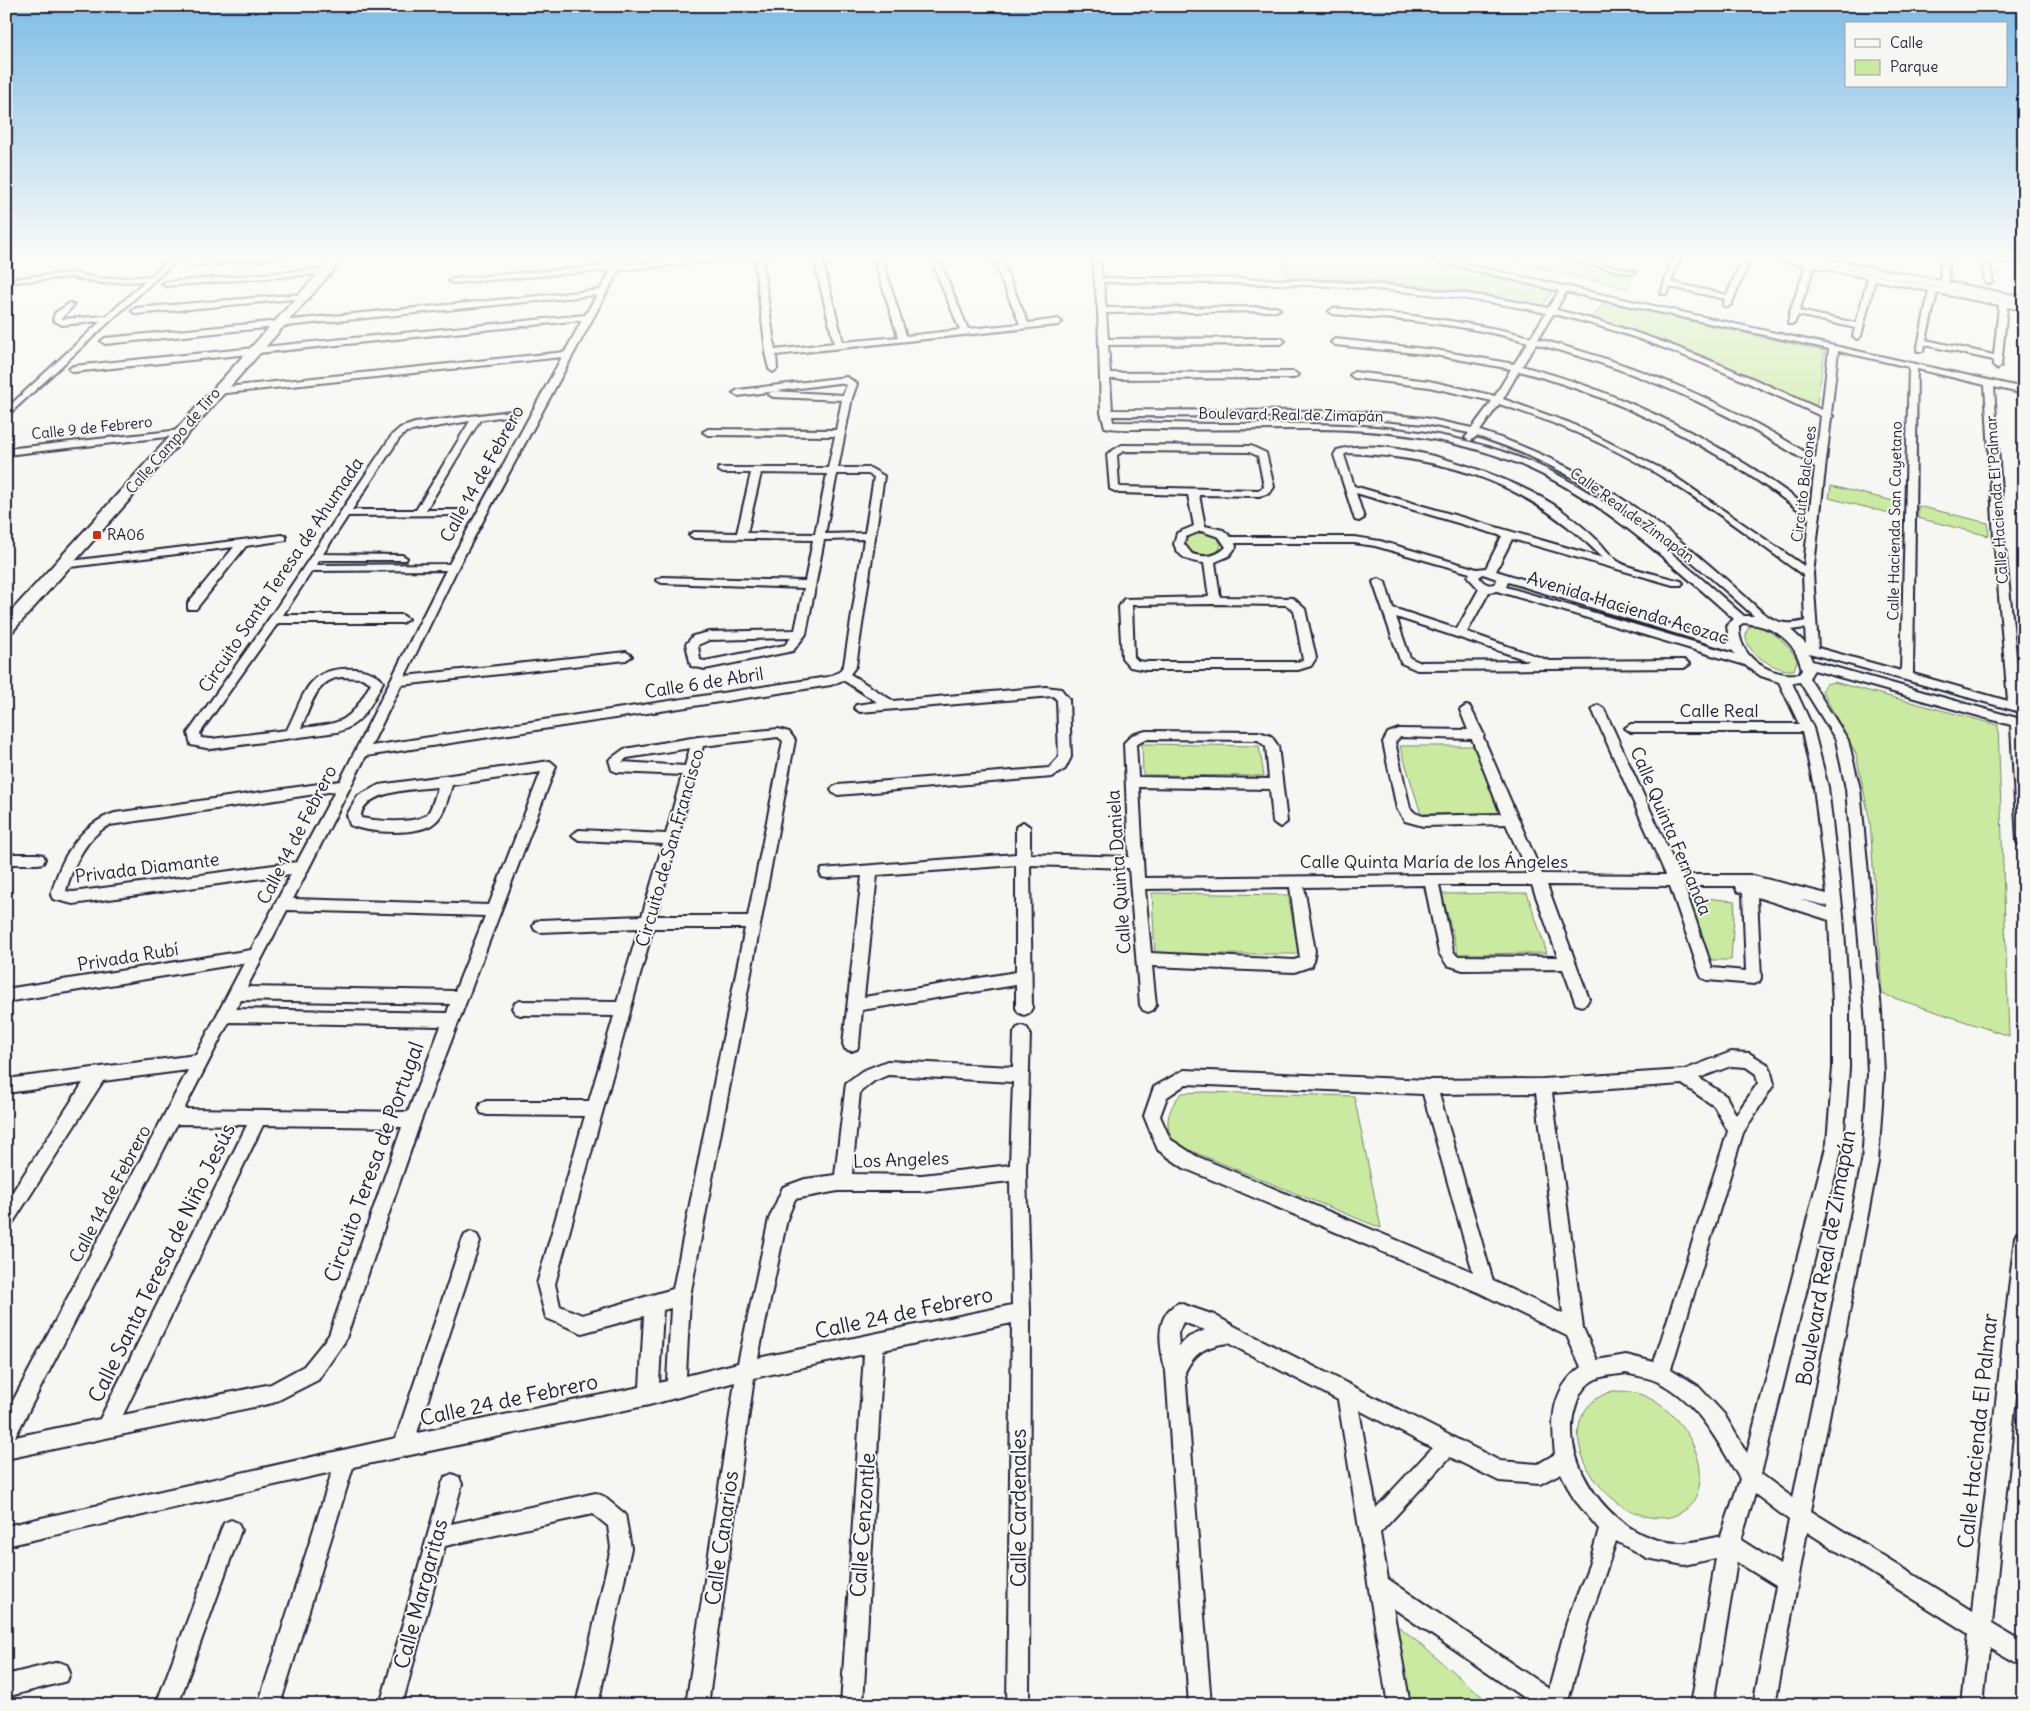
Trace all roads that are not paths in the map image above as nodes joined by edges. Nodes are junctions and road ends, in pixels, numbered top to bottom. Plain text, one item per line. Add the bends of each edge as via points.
1 (92, 335) edge
2 (172, 335) edge
3 (268, 335) edge
4 (411, 335) edge
5 (579, 335) edge
6 (767, 335) edge
7 (837, 335) edge
8 (902, 335) edge
9 (946, 335) edge
10 (1104, 335) edge
11 (1507, 335) edge
12 (1537, 335) edge
13 (1627, 335) edge
14 (1776, 335) edge
15 (1924, 335) edge
16 (2000, 335) edge
17 (903, 339) junction
18 (1534, 340) junction
19 (105, 341) dead end
20 (1281, 341) dead end
21 (1104, 342) junction
22 (1335, 342) dead end
23 (839, 345) junction
24 (1834, 348) junction
25 (251, 351) junction
26 (769, 353) junction
27 (570, 354) junction
28 (1913, 367) junction
29 (1516, 368) junction
30 (73, 369) dead end
31 (773, 369) dead end
32 (1294, 375) dead end
33 (1354, 375) dead end
34 (1106, 376) junction
35 (1989, 383) junction
36 (217, 391) junction
37 (2024, 391) edge
38 (847, 398) junction
39 (1498, 399) junction
40 (516, 412) dead end
41 (1106, 413) junction
42 (6, 414) edge
43 (1828, 416) junction
44 (476, 419) junction
45 (708, 432) dead end
46 (1474, 432) junction
47 (181, 433) junction
48 (841, 433) junction
49 (1467, 443) junction
50 (6, 452) edge
51 (1819, 465) junction
52 (723, 470) dead end
53 (757, 470) junction
54 (832, 471) junction
55 (1352, 489) junction
56 (1193, 492) junction
57 (420, 512) junction
58 (344, 513) junction
59 (460, 513) dead end
60 (1814, 517) junction
61 (1359, 518) dead end
62 (1200, 528) junction
63 (1509, 533) junction
64 (694, 535) dead end
65 (741, 536) junction
66 (868, 536) junction
67 (820, 537) junction
68 (282, 538) dead end
69 (1230, 543) junction
70 (242, 544) junction
71 (316, 557) junction
72 (1209, 560) junction
73 (455, 562) junction
74 (1614, 564) junction
75 (62, 565) junction
76 (308, 568) junction
77 (1490, 571) junction
78 (1808, 574) junction
79 (1475, 576) junction
80 (662, 580) dead end
81 (1379, 582) dead end
82 (1500, 583) junction
83 (1677, 583) dead end
84 (810, 585) junction
85 (1485, 588) junction
86 (1215, 600) junction
87 (192, 606) dead end
88 (1390, 611) junction
89 (275, 619) junction
90 (402, 619) dead end
91 (1741, 619) junction
92 (1811, 622) junction
93 (1771, 624) junction
94 (6, 628) edge
95 (1461, 632) junction
96 (800, 634) junction
97 (1737, 648) junction
98 (1806, 649) junction
99 (626, 656) dead end
100 (1748, 662) junction
101 (1684, 664) dead end
102 (1555, 665) junction
103 (1806, 671) junction
104 (843, 674) junction
105 (1907, 676) junction
106 (1784, 679) junction
107 (398, 681) junction
108 (892, 706) junction
109 (860, 708) dead end
110 (2019, 708) edge
111 (1598, 709) dead end
112 (1466, 710) dead end
113 (2021, 723) edge
114 (1631, 728) dead end
115 (1807, 728) junction
116 (292, 733) junction
117 (1478, 735) junction
118 (195, 742) joint
119 (698, 742) junction
120 (362, 752) junction
121 (689, 771) junction
122 (446, 782) junction
123 (1131, 782) junction
124 (1275, 784) junction
125 (345, 785) junction
126 (838, 790) dead end
127 (1510, 819) junction
128 (1280, 822) dead end
129 (1023, 827) dead end
130 (579, 835) dead end
131 (670, 839) junction
132 (2024, 842) edge
133 (6, 859) edge
134 (38, 859) dead end
135 (1023, 859) junction
136 (1136, 864) junction
137 (302, 867) junction
138 (870, 871) junction
139 (827, 873) dead end
140 (1431, 879) junction
141 (1674, 880) junction
142 (1296, 881) junction
143 (1538, 881) junction
144 (1138, 884) junction
145 (1749, 886) junction
146 (283, 904) junction
147 (1835, 909) junction
148 (493, 911) junction
149 (649, 922) junction
150 (753, 922) junction
151 (540, 926) dead end
152 (256, 955) junction
153 (1144, 959) junction
154 (1567, 963) junction
155 (1025, 977) junction
156 (236, 993) junction
157 (6, 996) edge
158 (460, 998) junction
159 (1581, 999) dead end
160 (855, 1004) junction
161 (1148, 1005) dead end
162 (520, 1008) dead end
163 (1024, 1008) dead end
164 (623, 1009) junction
165 (225, 1015) junction
166 (451, 1020) junction
167 (1022, 1033) dead end
168 (851, 1044) dead end
169 (201, 1061) junction
170 (1021, 1075) junction
171 (97, 1076) junction
172 (1684, 1077) junction
173 (6, 1086) edge
174 (1543, 1086) junction
175 (1428, 1087) junction
176 (487, 1108) dead end
177 (596, 1109) junction
178 (172, 1116) junction
179 (258, 1119) junction
180 (413, 1120) junction
181 (1736, 1130) junction
182 (1018, 1172) junction
183 (843, 1182) junction
184 (6, 1218) edge
185 (2024, 1237) edge
186 (471, 1241) dead end
187 (1486, 1287) junction
188 (681, 1296) junction
189 (654, 1304) junction
190 (1021, 1312) junction
191 (1574, 1329) junction
192 (1229, 1334) junction
193 (874, 1345) junction
194 (746, 1370) junction
195 (1592, 1370) junction
196 (1175, 1371) junction
197 (1660, 1373) junction
198 (676, 1388) junction
199 (1347, 1394) junction
200 (649, 1395) junction
201 (107, 1427) junction
202 (6, 1434) edge
203 (403, 1446) junction
204 (1447, 1446) junction
205 (6, 1449) edge
206 (1565, 1459) junction
207 (345, 1461) junction
208 (1750, 1478) junction
209 (452, 1484) dead end
210 (1800, 1516) junction
211 (1610, 1526) junction
212 (1370, 1529) junction
213 (231, 1530) dead end
214 (6, 1536) edge
215 (436, 1538) junction
216 (1729, 1545) junction
217 (1786, 1581) junction
218 (1380, 1586) junction
219 (1980, 1630) junction
220 (2024, 1656) edge
221 (58, 1673) dead end
222 (6, 1686) edge
223 (167, 1705) edge
224 (269, 1705) edge
225 (390, 1705) edge
226 (587, 1705) edge
227 (697, 1705) edge
228 (852, 1705) edge
229 (1018, 1705) edge
230 (1200, 1705) edge
231 (1400, 1705) edge
232 (1555, 1705) edge
233 (1702, 1705) edge
234 (1764, 1705) edge
235 (1972, 1705) edge

1 - 42 street
2 - 19 street
3 - 25 street, Calle Campo de Tiro
4 - 25 street
5 - 27 street, Calle 14 de Febrero
6 - 26 street
7 - 23 street
8 - 17 street
9 - 17 street
10 - 21 street
11 - 18 street
12 - 18 street
13 - 43 street via 1758,382
14 - 24 street
15 - 16 street via 1922,345 1997,362
17 - 23 street
18 - 29 street
18 - 51 street via 1633,371 1687,393 1776,436
20 - 21 street
21 - 34 street
22 - 29 street via 1422,350
23 - 26 street
24 - 28 street
24 - 43 street, Circuito Balcones
25 - 30 street
25 - 36 street, Calle Campo de Tiro
26 - 31 street
27 - 36 street
27 - 73 street, Calle 14 de Febrero
28 - 35 street
28 - 105 street, Calle Hacienda San Cayetano
29 - 39 street
29 - 60 street via 1599,395 1700,440 1786,495
32 - 34 street
33 - 39 street via 1421,382
34 - 41 street
35 - 37 street
35 - 110 street, Calle Hacienda El Palmar via 2000,538
36 - 47 street, Calle Campo de Tiro
38 - 38 street via 827,397 738,393 848,380 852,384
38 - 48 street
39 - 46 street
39 - 78 street via 1562,422 1680,483
40 - 44 street
41 - 46 street, Boulevard Real de Zimapán via 1368,414 1414,419
41 - 49 street, Boulevard Real de Zimapán via 1108,425 1403,430
43 - 51 street, Circuito Balcones
44 - 57 street
44 - 58 street, Circuito Santa Teresa de Ahumada via 403,430
45 - 48 street
46 - 49 street
46 - 93 street, Calle Real de Zimapán via 1533,454 1578,476 1624,505 1678,543
47 - 50 street, Calle 9 de Febrero
47 - 75 street, Calle Campo de Tiro
48 - 54 street
49 - 91 street, Calle Real de Zimapán via 1498,452 1554,477 1588,498 1642,537
51 - 60 street, Circuito Balcones
52 - 53 street
53 - 54 street
53 - 65 street
54 - 66 street via 876,473 879,476
54 - 67 street
55 - 61 street
55 - 63 street
55 - 74 street via 1339,455 1346,450 1403,454 1455,465 1495,479 1536,500 1572,523
56 - 56 street via 1266,491 1269,487 1263,455 1251,449 1122,448 1112,454 1114,487 1119,490
56 - 62 street
57 - 58 street
57 - 59 street
58 - 71 street, Circuito Santa Teresa de Ahumada
60 - 78 street, Circuito Balcones
62 - 69 street via 1222,534
62 - 72 street via 1181,535 1178,541 1186,555
63 - 74 street
63 - 77 street
64 - 65 street
65 - 67 street
66 - 67 street
66 - 104 street via 850,666
67 - 84 street
68 - 70 street
69 - 72 street via 1228,553
69 - 79 street via 1362,550
70 - 75 street
70 - 87 street
71 - 73 street
71 - 76 street, Circuito Santa Teresa de Ahumada
72 - 86 street
73 - 76 street
73 - 107 street, Calle 14 de Febrero
74 - 83 street
75 - 94 street, Calle Campo de Tiro
76 - 89 street, Circuito Santa Teresa de Ahumada
77 - 79 street
77 - 82 street
78 - 92 street, Circuito Balcones
79 - 85 street
80 - 84 street
81 - 88 street
82 - 85 street
82 - 97 street, Avenida Hacienda Acozac
82 - 100 street, Avenida Hacienda Acozac
84 - 96 street
85 - 95 street
86 - 86 street via 1289,601 1294,604 1299,609 1310,658 1307,663 1298,666 1146,666 1134,664 1128,658 1125,607 1128,602
88 - 95 street
88 - 102 street via 1409,664
89 - 90 street
89 - 118 street, Circuito Santa Teresa de Ahumada via 194,734
91 - 93 street
91 - 97 street via 1733,625 1731,635
92 - 93 street via 1797,627
92 - 98 street, Circuito Balcones
93 - 98 street, Calle Real de Zimapán
95 - 102 street
96 - 96 street via 789,648 705,665 695,663 692,656 692,644 709,636
97 - 100 street
98 - 103 street, Boulevard Real de Zimapán
98 - 105 street
99 - 107 street
100 - 106 street, Avenida Hacienda Acozac
101 - 102 street
103 - 106 street
103 - 113 street
103 - 210 street, Boulevard Real de Zimapán via 1842,740 1853,789 1876,1074 1870,1162
104 - 108 street
104 - 120 street, Calle 6 de Abril via 832,682
105 - 110 street
106 - 115 street, Boulevard Real de Zimapán
107 - 120 street, Calle 14 de Febrero
108 - 109 street
108 - 126 street via 1057,692 1063,699 1065,757 1052,772
111 - 141 street, Calle Quinta Fernanda
112 - 117 street
113 - 132 street
114 - 115 street, Calle Real
115 - 147 street, Boulevard Real de Zimapán via 1821,787
116 - 116 street via 349,725 358,717 377,682 374,677 368,674 331,674 323,678 316,683
116 - 118 street via 211,744
117 - 127 street
117 - 127 street via 1392,736 1389,742 1404,809 1410,817 1423,820
119 - 121 street, Circuito de San Francisco
119 - 121 street via 624,754 615,760 617,767
119 - 150 street, Circuito de San Francisco via 778,732 789,740
120 - 125 street, Calle 14 de Febrero
121 - 131 street, Circuito de San Francisco
122 - 122 street, Circuito Teresa de Portugal via 379,790 363,800 354,815 355,821 361,824 418,826 433,817
122 - 148 street, Circuito Teresa de Portugal via 550,766
123 - 124 street
123 - 124 street, Calle Quinta Daniela via 1130,744 1136,738 1258,736 1272,746
123 - 136 street, Calle Quinta Daniela
124 - 128 street
125 - 137 street, Calle 14 de Febrero
125 - 137 street, Privada Diamante via 115,818 99,824 87,835 61,879 58,895 73,898
127 - 143 street
129 - 135 street
130 - 131 street
131 - 149 street, Circuito de San Francisco
133 - 134 street
135 - 136 street
135 - 138 street
135 - 155 street
136 - 144 street, Calle Quinta Daniela
137 - 146 street, Calle 14 de Febrero
138 - 139 street
138 - 160 street
140 - 142 street, Calle Quinta María de los Ángeles
140 - 143 street, Calle Quinta María de los Ángeles
140 - 154 street via 1446,953 1452,961 1463,964
141 - 143 street, Calle Quinta María de los Ángeles
141 - 145 street, Calle Quinta María de los Ángeles
141 - 145 street, Calle Quinta Fernanda via 1707,974 1754,978
142 - 144 street, Calle Quinta María de los Ángeles
142 - 153 street via 1307,962 1294,966
143 - 154 street
144 - 153 street, Calle Quinta Daniela
145 - 147 street, Calle Quinta María de los Ángeles
146 - 148 street
146 - 152 street, Calle 14 de Febrero
147 - 208 street, Boulevard Real de Zimapán via 1842,1004 1835,1143
148 - 158 street, Circuito Teresa de Portugal
149 - 150 street
149 - 151 street
149 - 164 street, Circuito de San Francisco
150 - 188 street, Circuito de San Francisco
152 - 156 street, Calle 14 de Febrero
152 - 157 street, Privada Rubí
153 - 161 street, Calle Quinta Daniela
154 - 159 street
155 - 160 street
155 - 163 street
156 - 158 street
156 - 165 street, Calle 14 de Febrero
158 - 166 street, Circuito Teresa de Portugal
160 - 168 street
162 - 164 street
164 - 177 street, Circuito de San Francisco
165 - 166 street
165 - 169 street, Calle 14 de Febrero
166 - 180 street, Circuito Teresa de Portugal
167 - 170 street
169 - 171 street
169 - 178 street, Calle 14 de Febrero
170 - 182 street
170 - 183 street, Los Angeles via 887,1068 868,1076 852,1088
171 - 173 street
171 - 184 street
172 - 174 street
172 - 181 street via 1720,1101
172 - 181 street via 1731,1059 1749,1060 1763,1070 1766,1084
174 - 175 street
174 - 191 street
175 - 187 street
175 - 187 street via 1184,1077 1160,1092 1152,1116 1164,1144 1190,1162
176 - 177 street
177 - 189 street, Circuito de San Francisco via 546,1284 552,1312 582,1324
178 - 179 street
178 - 202 street, Calle 14 de Febrero
179 - 180 street
179 - 201 street, Calle Santa Teresa de Niño Jesús
180 - 201 street, Circuito Teresa de Portugal via 336,1341 311,1373 273,1393
181 - 197 street
182 - 183 street, Los Angeles via 922,1183
182 - 190 street
183 - 194 street, Calle Canarios via 807,1186 789,1193 778,1219
185 - 219 street, Calle Hacienda El Palmar
186 - 203 street
187 - 191 street
188 - 189 street, Circuito de San Francisco
188 - 198 street, Circuito de San Francisco
189 - 200 street
190 - 193 street, Calle 24 de Febrero
190 - 229 street, Calle Cardenales
191 - 195 street
192 - 196 street via 1196,1341 1185,1351
192 - 196 street via 1208,1321 1180,1312 1172,1322 1166,1340
192 - 199 street
193 - 194 street, Calle 24 de Febrero
193 - 228 street, Calle Cenzontle
194 - 198 street, Calle 24 de Febrero
194 - 227 street, Calle Canarios
195 - 197 street via 1626,1364
195 - 206 street via 1573,1385 1561,1418
196 - 230 street
197 - 208 street via 1691,1393 1717,1421
198 - 200 street, Calle 24 de Febrero
199 - 204 street
199 - 212 street
200 - 203 street, Calle 24 de Febrero
201 - 205 street, Circuito Teresa de Portugal
203 - 207 street, Calle 24 de Febrero
204 - 206 street via 1499,1471 1540,1474
204 - 212 street
206 - 211 street via 1581,1492
207 - 214 street, Calle 24 de Febrero
207 - 224 street
208 - 210 street
208 - 216 street, Boulevard Real de Zimapán
209 - 215 street, Calle Margaritas
210 - 217 street, Boulevard Real de Zimapán
210 - 219 street
211 - 216 street via 1647,1548 1684,1555
211 - 232 street via 1579,1618
212 - 218 street
213 - 223 street
215 - 225 street, Calle Margaritas
215 - 226 street via 596,1503 618,1521 621,1548
216 - 217 street
216 - 233 street, Boulevard Real de Zimapán
217 - 234 street, Boulevard Real de Zimapán
218 - 231 street
218 - 232 street
219 - 220 street
219 - 235 street, Calle Hacienda El Palmar
221 - 222 street

